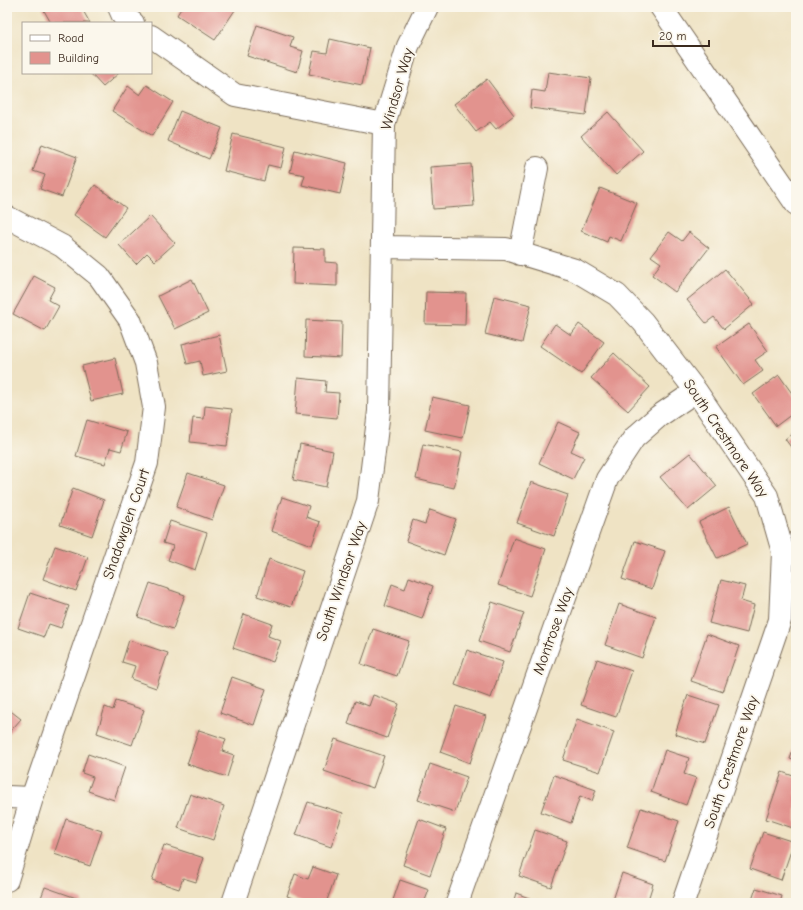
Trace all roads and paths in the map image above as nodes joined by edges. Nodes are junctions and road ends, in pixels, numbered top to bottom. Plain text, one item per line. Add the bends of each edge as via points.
1 (119, 7) edge
2 (427, 7) edge
3 (661, 7) edge
4 (132, 22) edge
5 (152, 37) edge
6 (384, 124) junction
7 (537, 168) dead end
8 (796, 204) edge
9 (7, 217) edge
10 (382, 247) junction
11 (520, 254) junction
12 (696, 391) junction
13 (7, 797) edge
14 (32, 798) junction
15 (7, 880) edge
16 (233, 903) edge
17 (456, 903) edge
18 (683, 903) edge

1 - 4 street via 123,16
2 - 6 street, Windsor Way via 408,46
3 - 8 street
5 - 6 street via 235,95
6 - 10 street, Windsor Way
7 - 11 street
9 - 14 street, Shadowglen Court via 62,246 99,276 130,320 146,363 154,407 147,463
10 - 11 street, South Crestmore Way via 506,249
10 - 16 street, South Windsor Way via 379,411 368,501
11 - 12 street, South Crestmore Way via 575,270 617,295 643,322
12 - 17 street, Montrose Way via 659,416 634,438 607,480
12 - 18 street, South Crestmore Way via 767,496 783,552 780,620
13 - 14 street
14 - 15 street, Shadowglen Court

